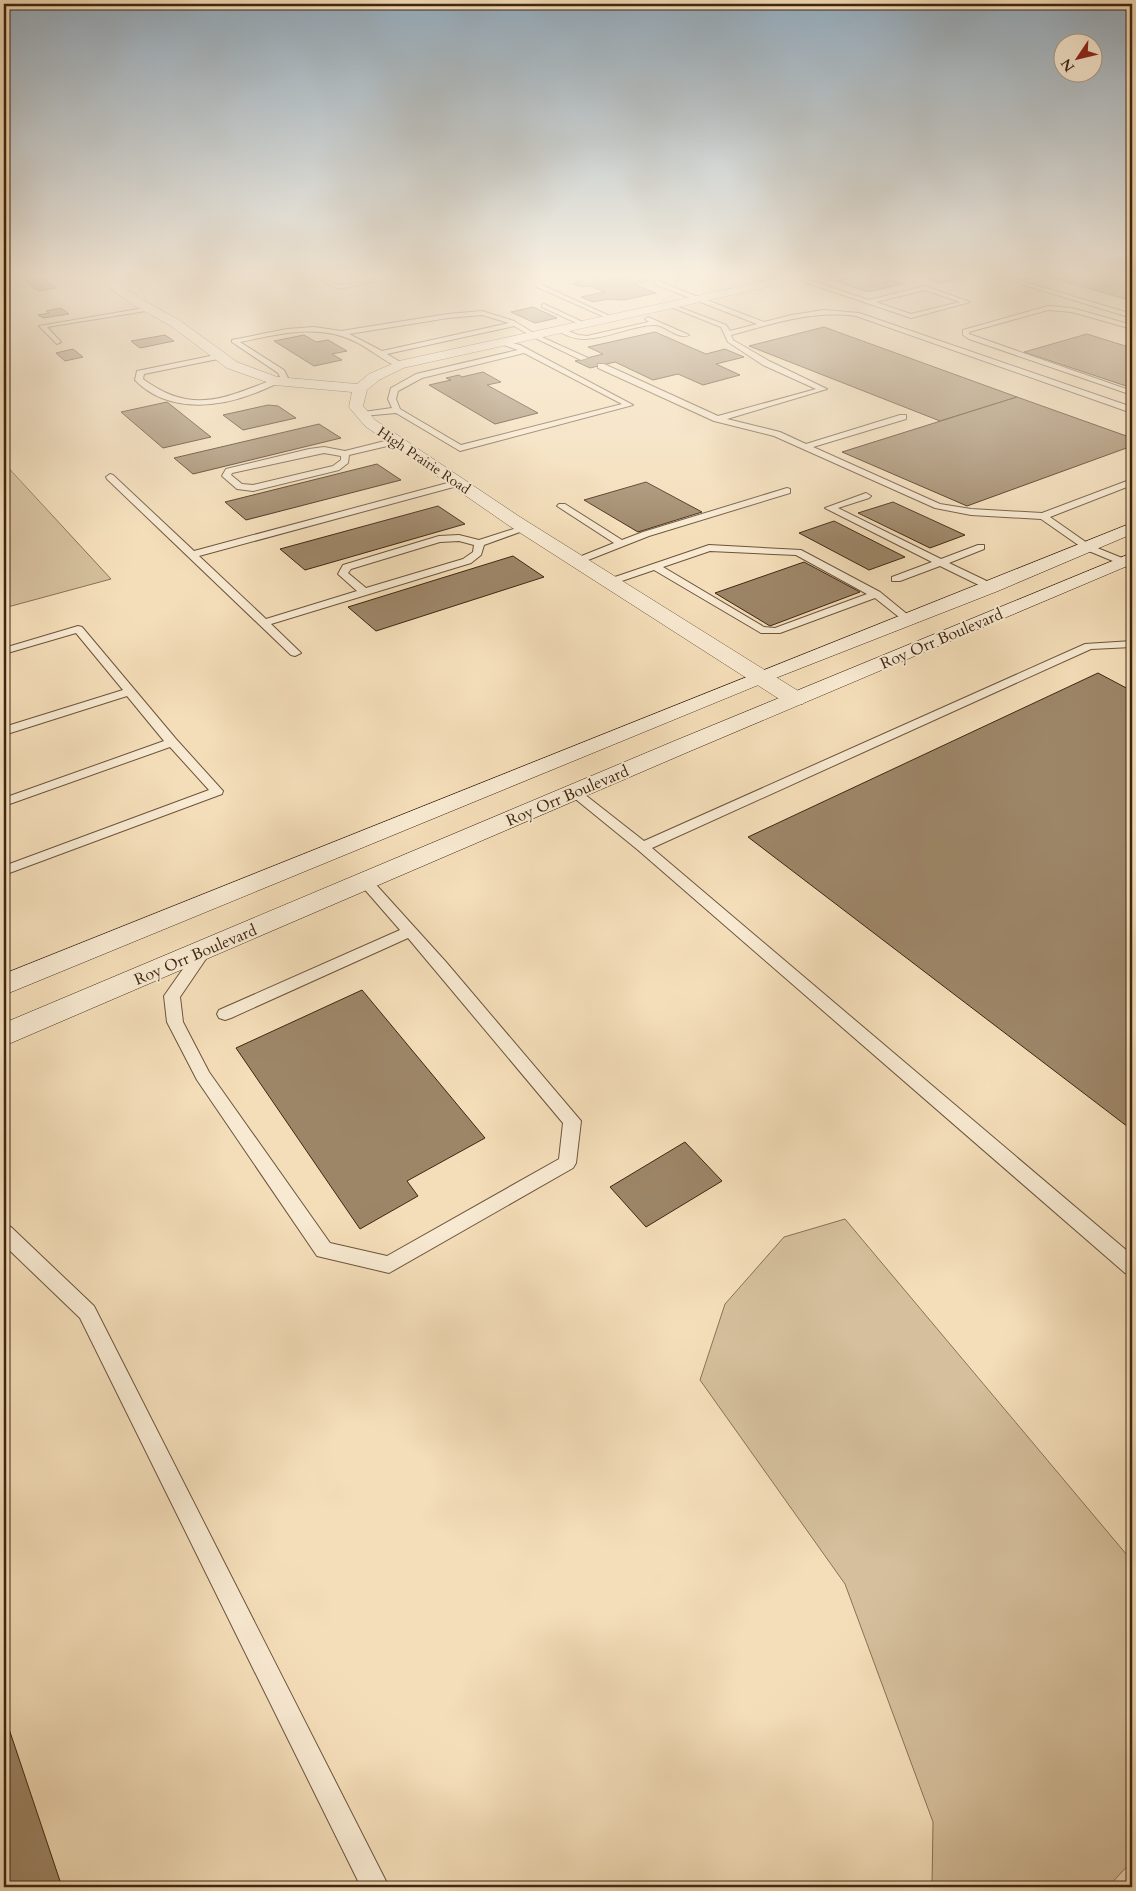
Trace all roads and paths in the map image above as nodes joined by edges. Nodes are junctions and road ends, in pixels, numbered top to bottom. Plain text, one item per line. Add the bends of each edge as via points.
1 (180, 364) edge
2 (231, 364) edge
3 (269, 364) edge
4 (402, 364) edge
5 (468, 364) edge
6 (550, 364) edge
7 (769, 364) edge
8 (1001, 364) edge
9 (1048, 364) edge
10 (399, 365) joint
11 (601, 366) dead end
12 (275, 381) junction
13 (360, 388) junction
14 (1132, 393) edge
15 (397, 410) junction
16 (1132, 410) edge
17 (363, 414) junction
18 (903, 417) dead end
19 (717, 419) junction
20 (397, 441) junction
21 (806, 447) junction
22 (345, 454) junction
23 (110, 477) dead end
24 (1132, 482) edge
25 (458, 483) junction
26 (1122, 486) junction
27 (1132, 490) edge
28 (787, 491) dead end
29 (866, 496) dead end
30 (562, 506) dead end
31 (1043, 516) junction
32 (526, 528) junction
33 (1132, 528) edge
34 (479, 543) junction
35 (622, 544) junction
36 (981, 547) dead end
37 (1088, 547) junction
38 (192, 555) junction
39 (578, 562) junction
40 (940, 562) junction
41 (1129, 562) edge
42 (655, 566) junction
43 (896, 579) dead end
44 (610, 582) junction
45 (991, 587) junction
46 (364, 592) junction
47 (876, 594) junction
48 (908, 619) junction
49 (264, 623) junction
50 (1132, 644) edge
51 (4, 651) edge
52 (296, 653) dead end
53 (761, 677) junction
54 (131, 691) junction
55 (796, 699) junction
56 (4, 731) edge
57 (172, 742) junction
58 (574, 793) junction
59 (4, 802) edge
60 (643, 847) junction
61 (4, 871) edge
62 (365, 881) junction
63 (410, 931) junction
64 (204, 949) junction
65 (4, 985) edge
66 (225, 1014) dead end
67 (4, 1035) edge
68 (4, 1233) edge
69 (1132, 1267) edge
70 (375, 1887) edge

1 - 12 lane via 140,373 139,380 163,394 195,404 250,393
2 - 12 street
3 - 12 lane via 283,374 284,378
4 - 10 street
5 - 15 lane via 419,376 394,390 392,399
6 - 15 lane via 629,405 460,448
7 - 19 lane via 823,389
8 - 16 lane
9 - 14 lane
10 - 13 street
11 - 19 lane
12 - 13 street
13 - 17 street, High Prairie Road via 356,407
15 - 17 lane
17 - 20 street, High Prairie Road via 370,423
18 - 21 lane
19 - 21 lane via 777,434
20 - 22 lane
20 - 25 street, High Prairie Road
21 - 31 lane via 938,506 970,512
22 - 22 lane via 324,450 309,452 229,471 226,476 240,487 253,488 336,468 345,461
23 - 38 lane
24 - 26 lane
25 - 32 street, High Prairie Road
25 - 38 lane
26 - 27 lane
26 - 31 lane
28 - 35 lane
29 - 40 lane via 830,508
30 - 35 lane
31 - 37 lane
32 - 34 lane
32 - 39 street, High Prairie Road
33 - 37 street, Roy Orr Boulevard
34 - 46 lane via 478,553 467,561
34 - 46 lane via 459,538 439,540 347,567 343,574
35 - 39 lane
36 - 40 lane
37 - 41 lane
37 - 45 street, Roy Orr Boulevard
38 - 49 lane
39 - 44 street, High Prairie Road
40 - 43 lane
40 - 45 lane
41 - 55 street, Roy Orr Boulevard
42 - 44 lane
42 - 47 lane via 709,548 798,552
42 - 47 lane via 761,630 776,631
44 - 53 street, High Prairie Road
45 - 48 street, Roy Orr Boulevard
46 - 49 lane
47 - 48 lane
48 - 53 street, Roy Orr Boulevard
49 - 52 lane
50 - 60 lane via 1090,646
51 - 54 lane via 78,629
53 - 55 street, High Prairie Road
53 - 65 street, Roy Orr Boulevard
54 - 56 lane
54 - 57 lane
55 - 58 street, Roy Orr Boulevard
57 - 59 lane
57 - 61 lane via 217,791
58 - 60 lane
58 - 62 street, Roy Orr Boulevard
60 - 69 lane
62 - 63 lane
62 - 64 street, Roy Orr Boulevard
63 - 64 lane via 572,1120 567,1163 390,1265 324,1250 202,1076 175,1022 172,996
63 - 66 lane
64 - 67 street, Roy Orr Boulevard
68 - 70 lane via 88,1312

